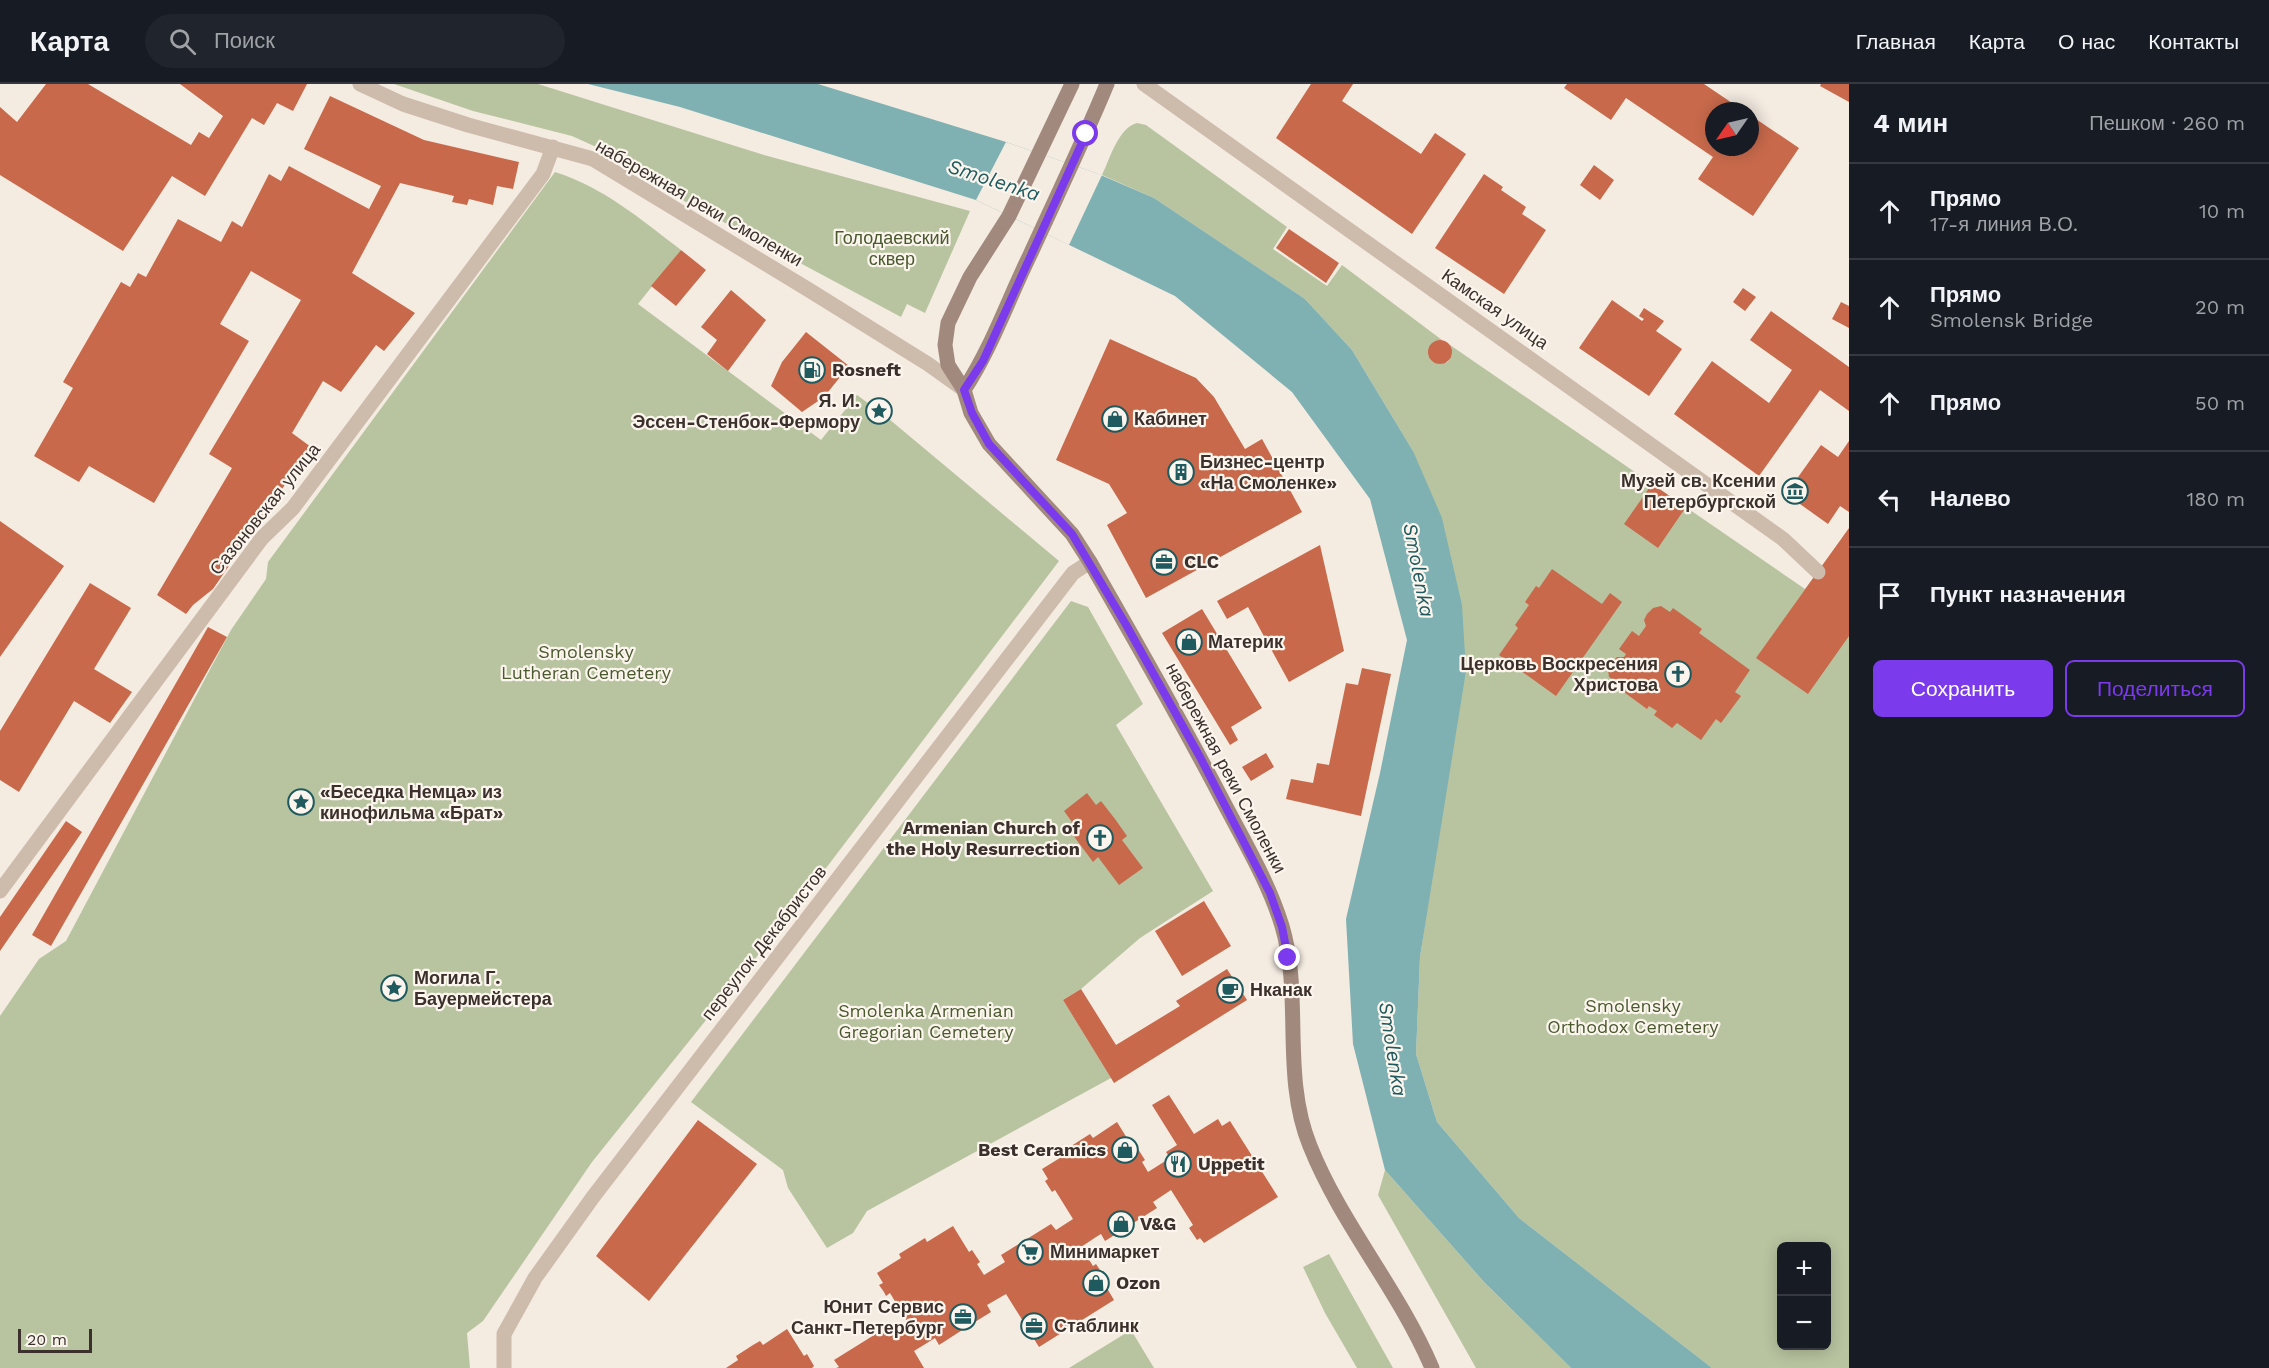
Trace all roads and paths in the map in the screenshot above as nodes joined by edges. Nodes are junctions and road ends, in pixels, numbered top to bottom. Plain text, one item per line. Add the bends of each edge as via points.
1 (360, 84) edge
2 (1072, 84) edge
3 (1107, 84) edge
4 (1144, 84) edge
5 (553, 147) junction
6 (964, 390) junction
7 (1090, 562) junction
8 (1818, 572) dead end
9 (0, 891) edge
10 (504, 1368) edge
11 (1432, 1368) edge

1 - 5 street, набережная реки Смоленки via 403,104
2 - 6 main road, набережная реки Смоленки via 1009,216 970,277 948,323 948,365
3 - 6 main road via 983,361
4 - 8 street, Камская улица via 1783,539
5 - 6 street, набережная реки Смоленки via 593,159 616,172 911,353
5 - 9 street, Сазоновская улица via 543,174 293,508 262,538
6 - 7 main road, набережная реки Смоленки via 989,444 1072,534
7 - 10 street, переулок Декабристов via 1073,573 541,1268 504,1334
7 - 11 main road, набережная реки Смоленки via 1200,757 1270,893 1288,958 1294,1077 1309,1145

